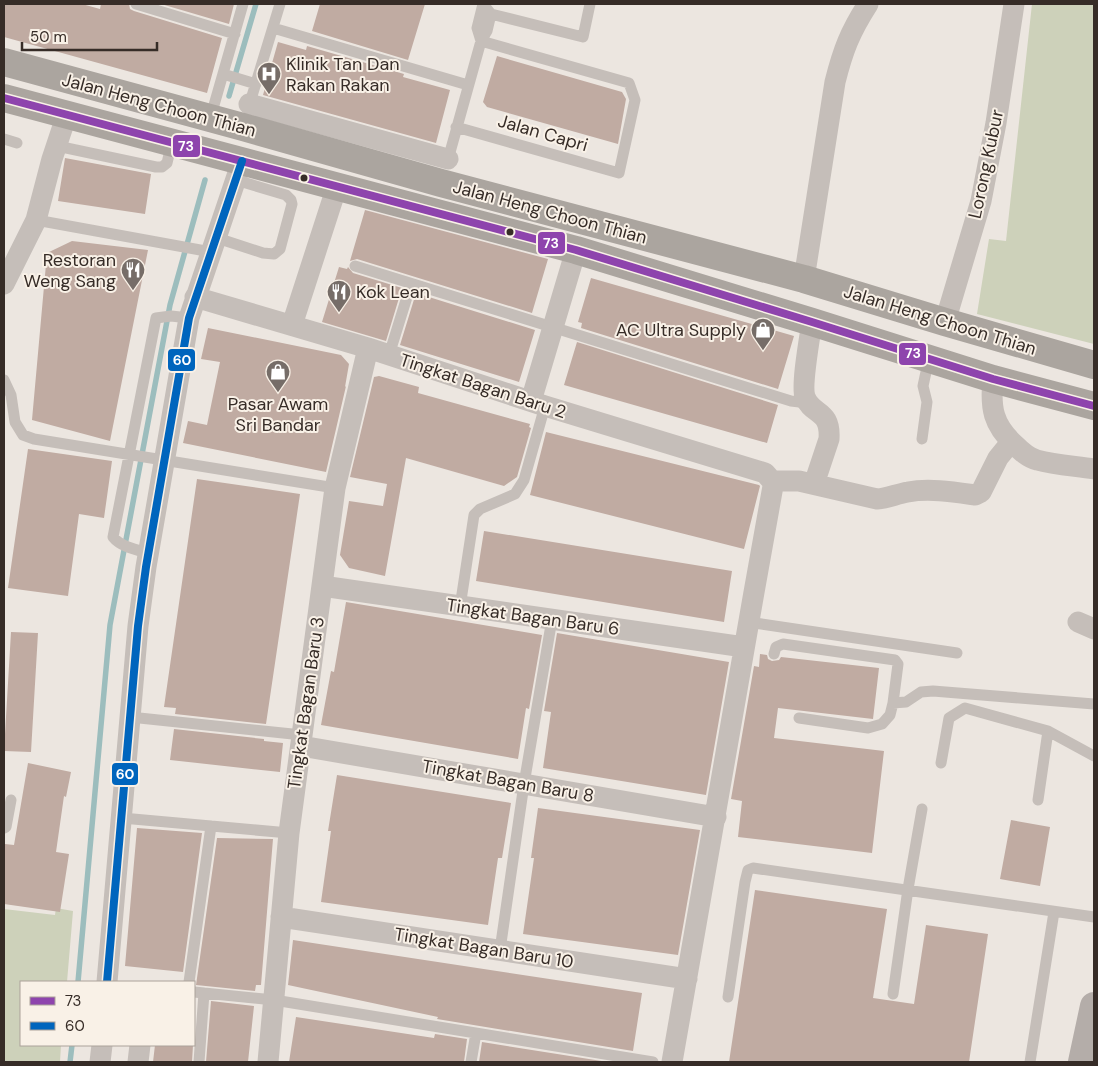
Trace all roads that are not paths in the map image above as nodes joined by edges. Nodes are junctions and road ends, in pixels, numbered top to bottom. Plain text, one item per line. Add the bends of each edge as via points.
1 (136, 4) edge
2 (243, 4) edge
3 (280, 4) edge
4 (483, 4) edge
5 (590, 4) edge
6 (868, 4) edge
7 (1014, 4) edge
8 (492, 14) junction
9 (273, 28) junction
10 (235, 34) junction
11 (481, 41) junction
12 (4, 62) edge
13 (225, 74) junction
14 (256, 84) junction
15 (468, 85) junction
16 (4, 98) edge
17 (67, 114) junction
18 (246, 116) junction
19 (210, 119) junction
20 (456, 127) junction
21 (4, 139) edge
22 (172, 142) junction
23 (18, 143) dead end
24 (57, 146) junction
25 (239, 171) junction
26 (444, 171) junction
27 (337, 186) junction
28 (36, 220) junction
29 (208, 246) junction
30 (576, 250) junction
31 (355, 266) dead end
32 (6, 275) edge
33 (804, 279) junction
34 (411, 284) junction
35 (195, 297) junction
36 (174, 317) junction
37 (812, 322) junction
38 (944, 322) junction
39 (292, 324) junction
40 (553, 328) junction
41 (368, 348) junction
42 (389, 355) junction
43 (929, 358) junction
44 (1092, 365) edge
45 (993, 379) junction
46 (4, 380) edge
47 (1038, 392) junction
48 (808, 403) junction
49 (538, 404) junction
50 (1094, 406) edge
51 (1094, 423) edge
52 (922, 439) dead end
53 (1011, 442) junction
54 (132, 455) junction
55 (158, 459) junction
56 (1094, 469) edge
57 (771, 479) junction
58 (814, 484) junction
59 (335, 488) junction
60 (141, 551) junction
61 (322, 586) junction
62 (460, 607) junction
63 (552, 619) junction
64 (748, 622) junction
65 (744, 647) junction
66 (957, 653) dead end
67 (774, 654) dead end
68 (893, 703) junction
69 (1094, 704) edge
70 (130, 717) junction
71 (799, 718) dead end
72 (1048, 731) junction
73 (302, 740) junction
74 (1094, 756) edge
75 (941, 763) dead end
76 (524, 784) junction
77 (11, 800) dead end
78 (1038, 800) dead end
79 (922, 809) dead end
80 (716, 817) junction
81 (122, 818) junction
82 (210, 826) junction
83 (4, 828) edge
84 (288, 833) junction
85 (908, 889) junction
86 (1054, 912) junction
87 (281, 917) junction
88 (1094, 918) edge
89 (500, 950) junction
90 (687, 979) junction
91 (109, 981) edge
92 (189, 981) edge
93 (199, 993) edge
94 (893, 994) dead end
95 (728, 997) dead end
96 (274, 1000) junction
97 (1094, 1006) edge
98 (476, 1033) junction
99 (102, 1046) edge
100 (140, 1046) edge
101 (1087, 1051) edge
102 (100, 1062) edge
103 (138, 1062) edge
104 (199, 1062) edge
105 (268, 1062) edge
106 (471, 1062) edge
107 (653, 1062) edge
108 (672, 1062) edge
109 (1030, 1062) edge

1 - 10 lane
2 - 10 lane
3 - 9 lane
4 - 8 lane
4 - 11 lane via 477,28
5 - 8 lane via 583,37
6 - 33 street via 843,50 835,82
7 - 38 street, Lorong Kubur via 981,201
8 - 11 lane
9 - 14 lane
9 - 15 lane
10 - 13 lane
11 - 15 lane
11 - 20 lane, Jalan Capri via 629,83 635,100 619,173
12 - 19 highway, Jalan Heng Choon Thian
13 - 14 lane
13 - 19 lane
14 - 18 lane
15 - 20 lane
16 - 17 highway, Jalan Heng Choon Thian
17 - 22 highway, Jalan Heng Choon Thian
17 - 24 street
18 - 19 highway, Jalan Heng Choon Thian
18 - 26 highway, Jalan Heng Choon Thian
20 - 26 lane
21 - 23 lane
22 - 24 lane via 167,164 162,167
22 - 25 highway, Jalan Heng Choon Thian
24 - 28 street
25 - 27 highway, Jalan Heng Choon Thian
25 - 29 street
25 - 29 lane via 291,200 280,249 274,254
26 - 33 highway, Jalan Heng Choon Thian
27 - 30 highway, Jalan Heng Choon Thian
27 - 39 street
28 - 29 lane via 178,246
28 - 32 street
29 - 35 street
30 - 37 highway, Jalan Heng Choon Thian
30 - 40 street
31 - 34 lane
33 - 38 highway, Jalan Heng Choon Thian
34 - 40 lane
34 - 42 lane
35 - 36 street
35 - 39 street, Tingkat Bagan Baru 2
36 - 54 lane via 156,318
36 - 55 street
37 - 43 highway, Jalan Heng Choon Thian
37 - 48 street via 804,391
38 - 44 highway, Jalan Heng Choon Thian
39 - 41 street, Tingkat Bagan Baru 2
40 - 48 lane via 791,401
40 - 49 street
41 - 42 street, Tingkat Bagan Baru 2
41 - 59 street, Tingkat Bagan Baru 3
42 - 49 street, Tingkat Bagan Baru 2
43 - 45 highway, Jalan Heng Choon Thian
43 - 52 lane via 923,386 927,402
45 - 47 highway, Jalan Heng Choon Thian
45 - 53 street via 991,397 996,421
46 - 54 lane via 11,395 15,422 22,435
47 - 50 highway, Jalan Heng Choon Thian
47 - 51 highway
48 - 58 street via 828,423 830,432
49 - 57 street, Tingkat Bagan Baru 2 via 766,473
49 - 62 lane via 524,480 515,494 480,509 474,515
53 - 56 street via 1035,460
53 - 58 street via 998,458 981,492 975,495 920,491 877,499
54 - 55 lane
54 - 60 lane via 113,537 117,542
55 - 59 lane
55 - 60 street
57 - 58 street
57 - 64 street via 773,486
59 - 61 street, Tingkat Bagan Baru 3
60 - 70 street
61 - 62 street, Tingkat Bagan Baru 6
61 - 73 street, Tingkat Bagan Baru 3
62 - 63 street, Tingkat Bagan Baru 6
63 - 65 street, Tingkat Bagan Baru 6
63 - 76 lane
64 - 65 street
64 - 66 lane
65 - 80 street
67 - 68 lane via 776,647 783,644 895,660 898,664
68 - 69 lane via 906,702 921,692 933,691
68 - 71 lane via 890,715 882,724 868,728
70 - 73 lane
70 - 81 street
72 - 74 lane
72 - 75 lane via 965,708 949,718
72 - 78 lane
73 - 76 street, Tingkat Bagan Baru 8
73 - 84 street, Tingkat Bagan Baru 3
76 - 80 street, Tingkat Bagan Baru 8
76 - 89 lane
77 - 83 lane
79 - 85 lane
80 - 90 street
81 - 82 lane
81 - 91 street
82 - 84 lane
82 - 92 lane
84 - 87 street, Tingkat Bagan Baru 3
85 - 86 lane
85 - 94 lane
85 - 95 lane via 753,868 748,870
86 - 88 lane
86 - 109 lane
87 - 89 street, Tingkat Bagan Baru 10
87 - 96 street, Tingkat Bagan Baru 3
89 - 90 street, Tingkat Bagan Baru 10
90 - 108 street
93 - 96 lane
93 - 104 lane
96 - 98 lane
96 - 105 street, Tingkat Bagan Baru 3
97 - 101 main road
98 - 106 lane
98 - 107 lane
99 - 102 street
100 - 103 street

